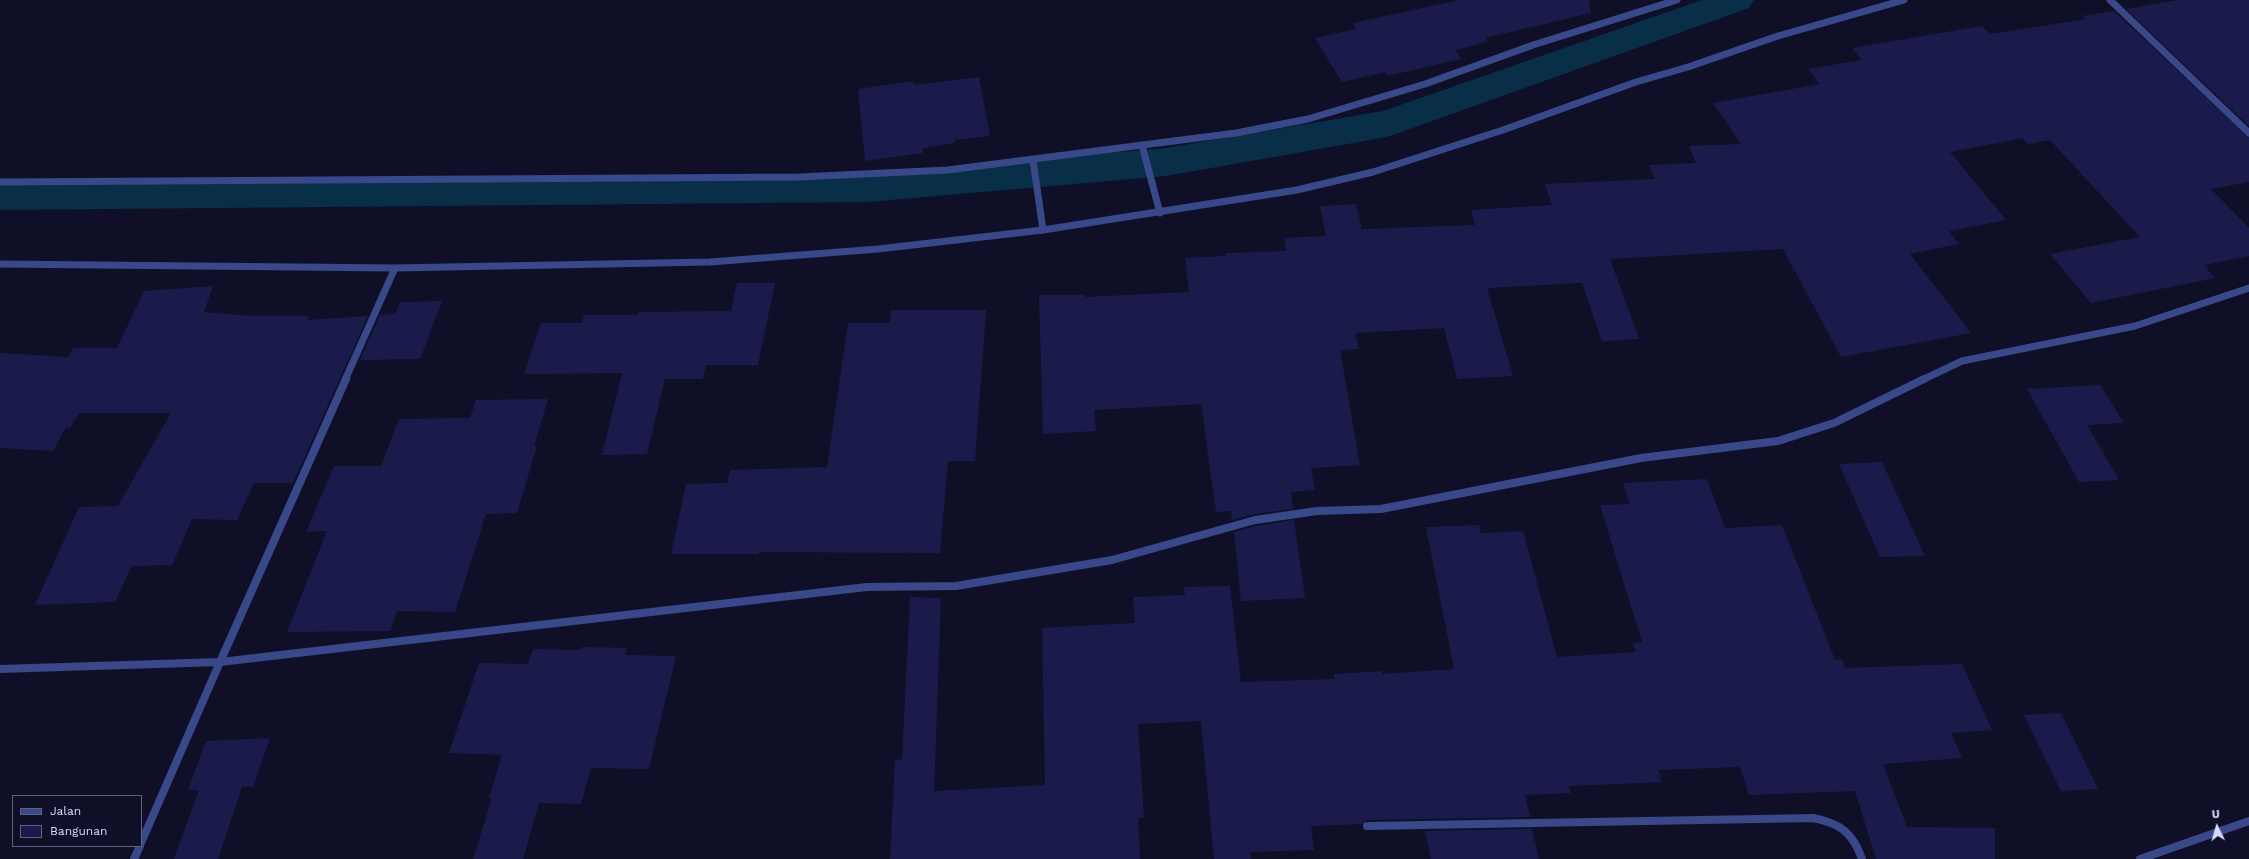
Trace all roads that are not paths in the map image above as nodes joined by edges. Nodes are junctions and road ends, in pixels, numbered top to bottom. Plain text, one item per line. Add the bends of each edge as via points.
1 (1677, 0) edge
2 (1904, 0) edge
3 (2110, 0) edge
4 (2249, 133) edge
5 (1142, 144) junction
6 (1033, 160) junction
7 (0, 182) edge
8 (1160, 213) junction
9 (1043, 230) junction
10 (0, 264) edge
11 (395, 268) junction
12 (2249, 288) edge
13 (220, 662) junction
14 (0, 669) edge
15 (2249, 821) edge
16 (1367, 826) dead end
17 (142, 841) edge
18 (140, 847) edge
19 (134, 859) edge
20 (1862, 859) edge
21 (2140, 859) edge

1 - 5 street via 1533,45 1425,84 1308,119 1236,133
2 - 8 street via 1778,36 1636,82 1503,130 1374,172 1297,190
3 - 4 street
5 - 6 street
5 - 8 street
6 - 7 street via 948,170 799,177
6 - 9 street
8 - 9 street
9 - 11 street via 878,249 710,262
10 - 11 street
11 - 13 street
12 - 13 street via 2135,326 1962,361 1834,423 1778,441 1641,458 1381,509 1317,512 1255,520 1112,560 956,586 867,587
13 - 14 street
13 - 17 street
15 - 21 street
16 - 20 street via 1813,818 1843,826 1854,839
18 - 19 street

